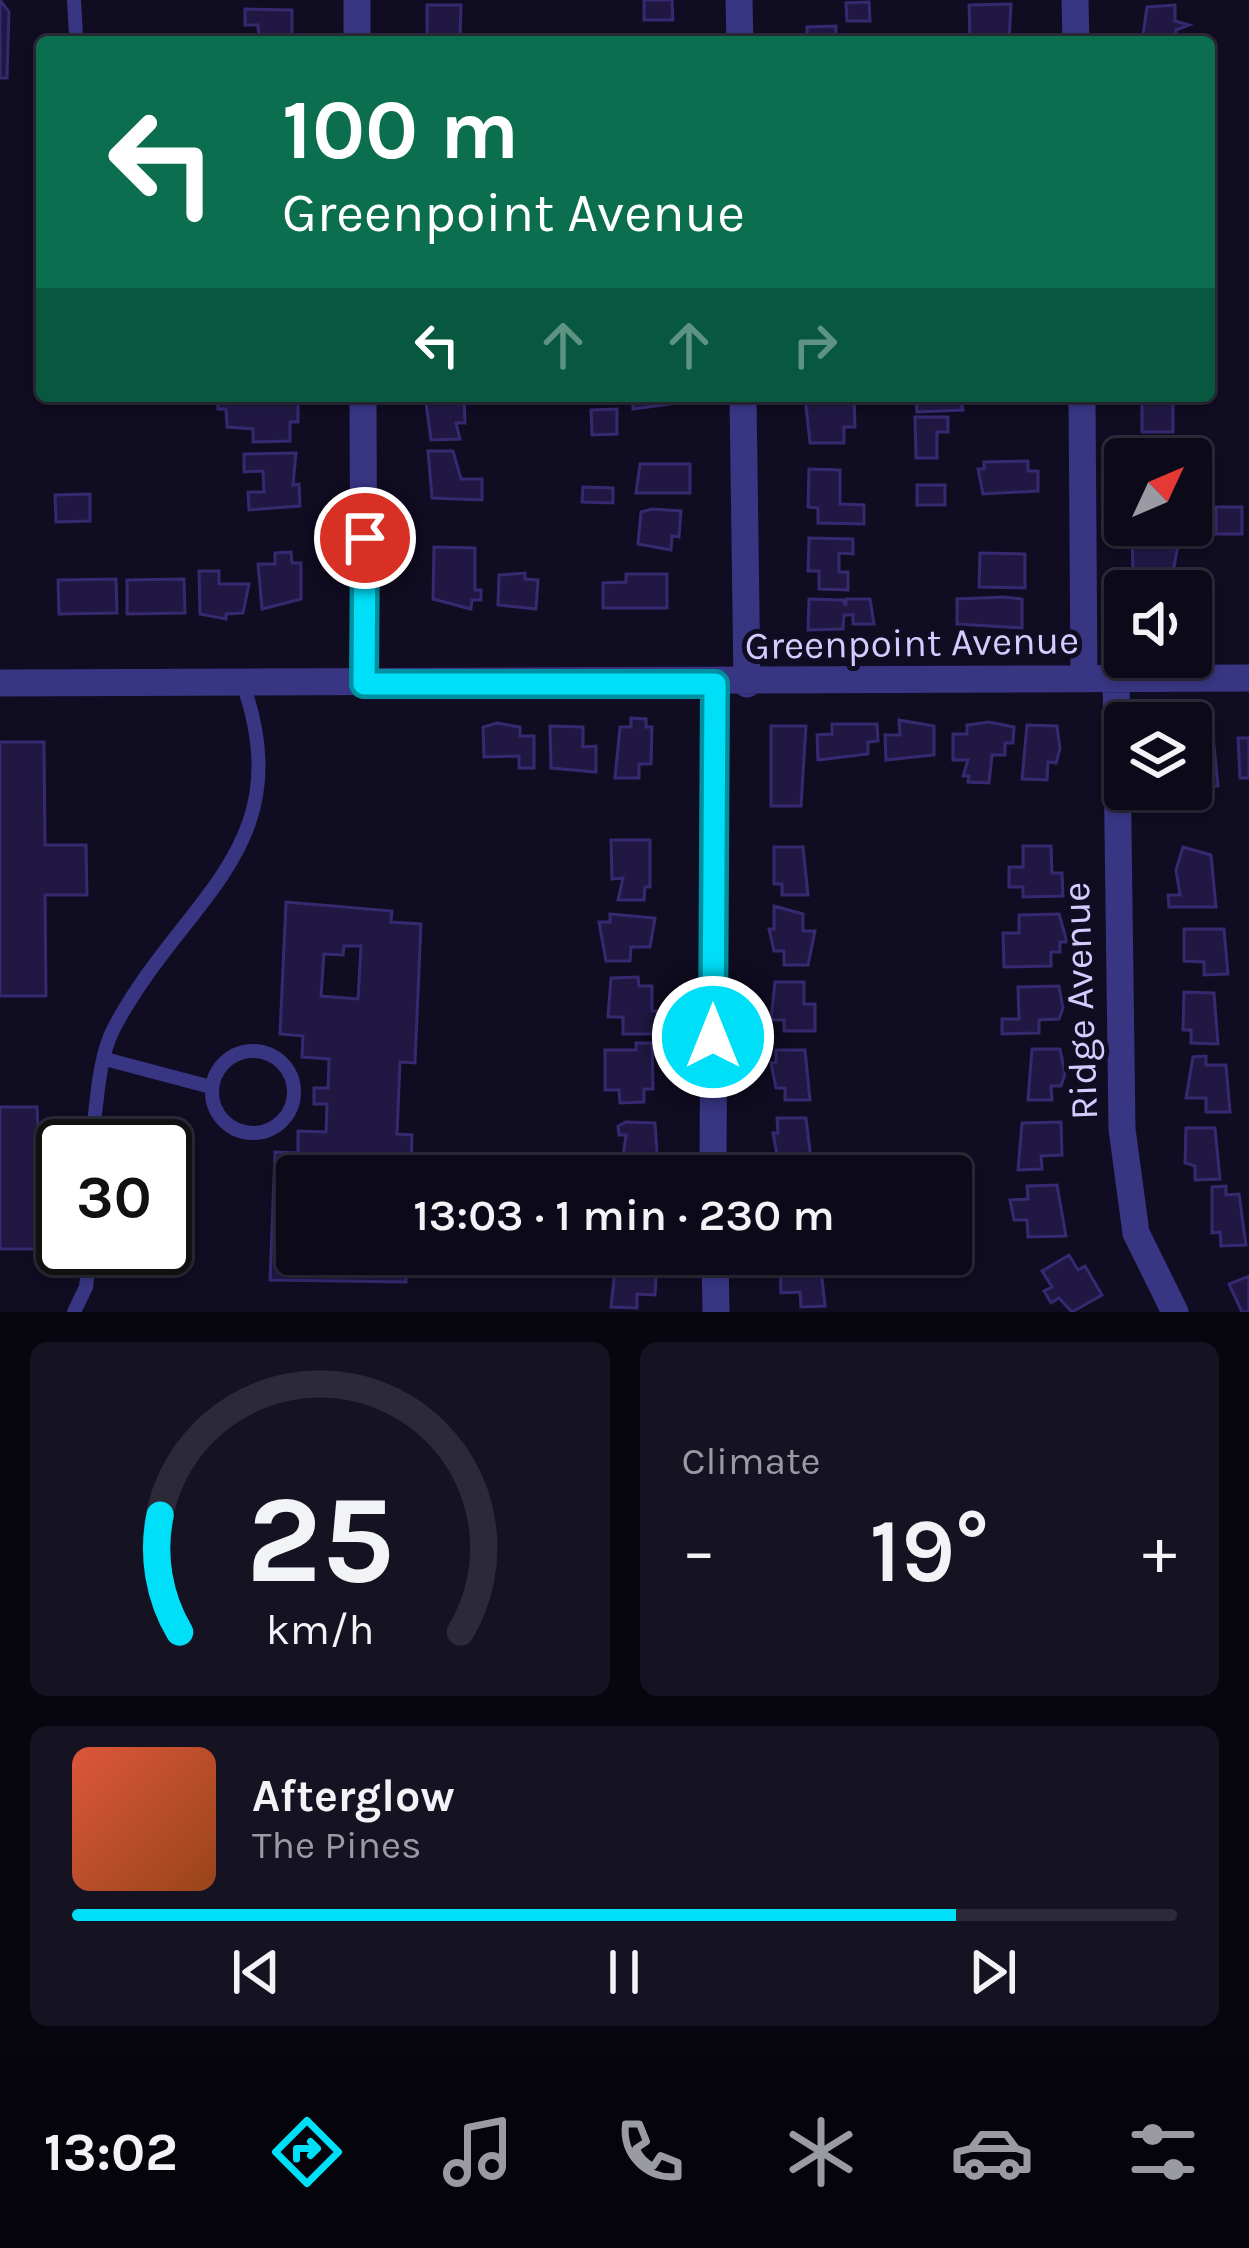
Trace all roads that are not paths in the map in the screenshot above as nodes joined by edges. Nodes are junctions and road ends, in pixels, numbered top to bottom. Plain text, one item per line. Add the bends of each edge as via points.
1 (74, 0) edge
2 (357, 0) edge
3 (739, 0) edge
4 (1075, 0) edge
5 (76, 35) dead end
6 (357, 36) edge
7 (740, 36) edge
8 (1076, 36) edge
9 (363, 402) edge
10 (743, 402) edge
11 (1082, 402) edge
12 (1249, 678) edge
13 (1084, 679) junction
14 (1116, 679) junction
15 (0, 683) edge
16 (243, 684) junction
17 (364, 684) junction
18 (715, 684) junction
19 (747, 684) junction
20 (105, 1059) junction
21 (211, 1087) junction
22 (96, 1119) edge
23 (713, 1155) edge
24 (87, 1275) edge
25 (715, 1275) edge
26 (74, 1312) edge
27 (716, 1312) edge
28 (1175, 1312) edge

1 - 5 lane
2 - 6 street
3 - 7 street
4 - 8 street
9 - 17 street
10 - 19 street
11 - 13 street
12 - 14 street, Greenpoint Avenue
13 - 14 street, Greenpoint Avenue
13 - 19 street, Greenpoint Avenue
14 - 28 street, Ridge Avenue via 1122,1129 1136,1233
15 - 16 street, Greenpoint Avenue
16 - 17 street, Greenpoint Avenue
16 - 20 lane via 261,743 255,802 235,862 179,928 110,1033
17 - 18 street, Greenpoint Avenue
18 - 19 street, Greenpoint Avenue
18 - 23 street
20 - 21 lane
20 - 22 lane
21 - 21 lane via 228,1125 255,1133 283,1120 294,1092 283,1063 255,1050 226,1060
24 - 26 lane
25 - 27 street

